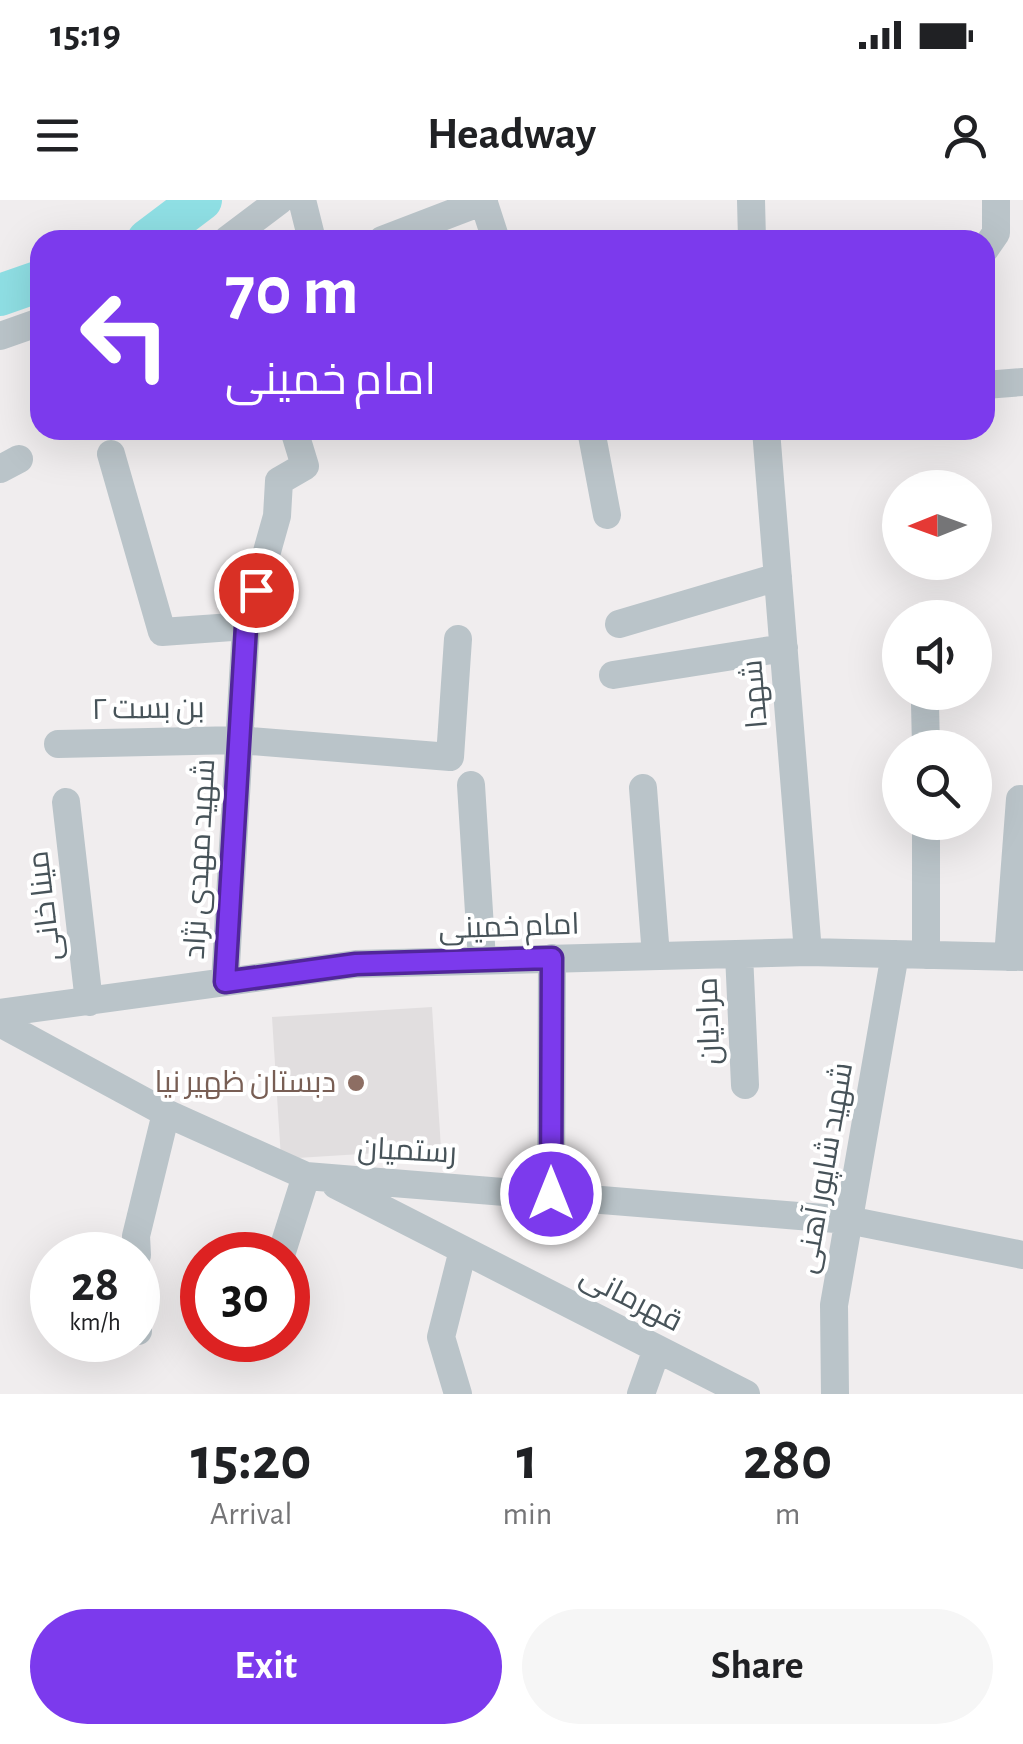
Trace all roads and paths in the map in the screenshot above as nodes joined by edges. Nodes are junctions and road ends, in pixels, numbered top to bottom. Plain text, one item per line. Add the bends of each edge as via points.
1 (280, 200) edge
2 (302, 200) edge
3 (483, 200) edge
4 (751, 200) edge
5 (996, 200) edge
6 (240, 230) edge
7 (310, 230) edge
8 (407, 230) edge
9 (493, 230) edge
10 (752, 230) edge
11 (995, 234) edge
12 (30, 326) edge
13 (0, 336) edge
14 (1023, 382) edge
15 (995, 384) edge
16 (297, 440) edge
17 (592, 440) edge
18 (767, 440) edge
19 (110, 454) dead end
20 (607, 515) dead end
21 (778, 577) junction
22 (619, 624) dead end
23 (246, 626) junction
24 (458, 639) dead end
25 (784, 648) junction
26 (613, 675) dead end
27 (239, 740) junction
28 (58, 744) dead end
29 (471, 785) dead end
30 (644, 788) dead end
31 (1020, 799) dead end
32 (66, 802) dead end
33 (926, 840) edge
34 (808, 952) junction
35 (739, 954) junction
36 (895, 954) junction
37 (926, 954) junction
38 (656, 956) junction
39 (1015, 957) edge
40 (552, 958) junction
41 (482, 960) junction
42 (225, 982) junction
43 (89, 1002) junction
44 (0, 1013) edge
45 (0, 1023) edge
46 (744, 1085) dead end
47 (166, 1113) junction
48 (316, 1178) junction
49 (551, 1194) junction
50 (848, 1220) junction
51 (137, 1232) edge
52 (292, 1232) edge
53 (463, 1250) junction
54 (1023, 1255) edge
55 (658, 1349) junction
56 (458, 1394) edge
57 (642, 1394) edge
58 (746, 1394) edge
59 (835, 1394) edge

1 - 6 street
2 - 7 street
3 - 8 street
3 - 9 street
4 - 10 street
5 - 11 street
12 - 13 street
14 - 15 street
16 - 23 street, شهید مهدی نژاد via 305,466 280,481 277,516
17 - 20 street
18 - 21 street, شهدا
19 - 23 street via 162,632
21 - 22 street
21 - 25 street, شهدا
23 - 27 street, شهید مهدی نژاد
24 - 27 street, شهید مهدی نژاد via 450,757
25 - 26 street
25 - 34 street, شهدا
27 - 28 street, بن بست ۲
27 - 42 street, شهید مهدی نژاد
29 - 41 street
30 - 38 street
31 - 39 street
32 - 43 street, مینا خانی
33 - 37 street
34 - 35 street, امام خمینی
34 - 36 street, امام خمینی
35 - 38 street, امام خمینی
35 - 46 street, مرادیان
36 - 37 street, امام خمینی
36 - 50 street, شهید شاپور آهنی
37 - 39 street, امام خمینی
38 - 40 street, امام خمینی
40 - 41 street, امام خمینی
40 - 49 street
41 - 42 street, امام خمینی via 356,964
42 - 43 street, امام خمینی
43 - 44 street, امام خمینی
45 - 47 street, رستمیان
47 - 48 street, رستمیان
47 - 51 street
48 - 49 street, رستمیان
48 - 52 street
48 - 53 street, قهرمانی
49 - 50 street, رستمیان
50 - 54 street, رستمیان
50 - 59 street, شهید شاپور آهنی via 834,1305
53 - 55 street, قهرمانی
53 - 56 street via 441,1337
55 - 57 street
55 - 58 street, قهرمانی

